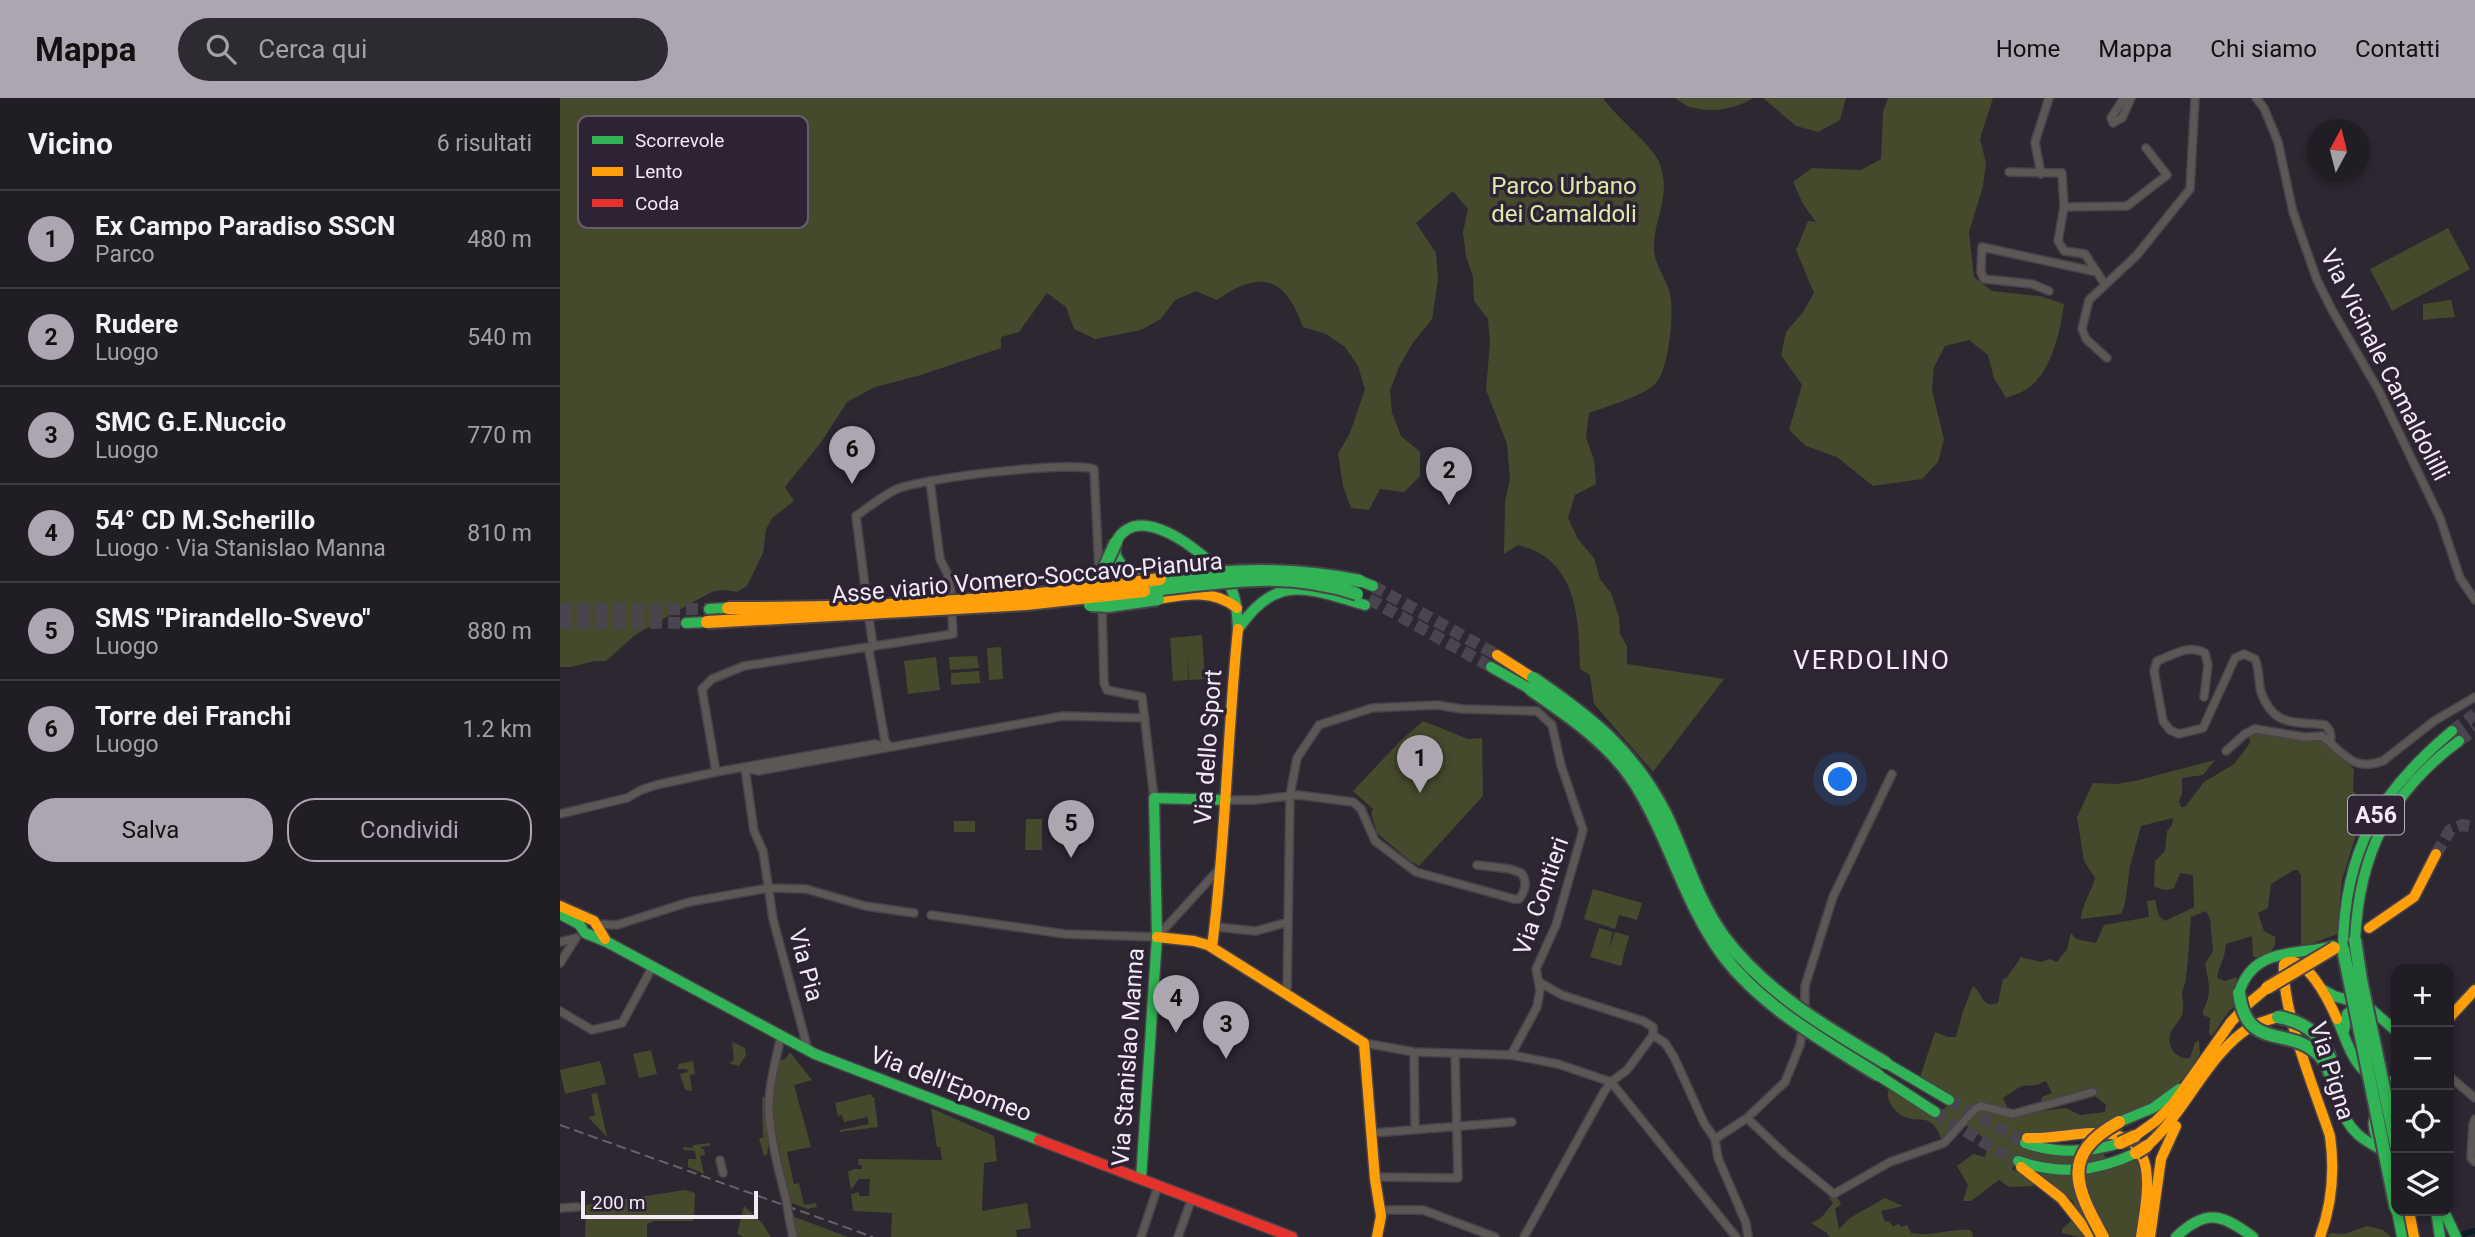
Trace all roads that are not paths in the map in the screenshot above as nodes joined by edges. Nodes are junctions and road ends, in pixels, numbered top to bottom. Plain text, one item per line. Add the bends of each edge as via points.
1 (2049, 98) edge
2 (2124, 98) edge
3 (2131, 98) edge
4 (2195, 98) edge
5 (2256, 98) edge
6 (2146, 148) dead end
7 (2009, 172) dead end
8 (2041, 174) junction
9 (2064, 207) junction
10 (2097, 272) junction
11 (2105, 285) junction
12 (2049, 291) dead end
13 (2107, 358) dead end
14 (930, 481) junction
15 (1116, 542) junction
16 (1098, 570) dead end
17 (1164, 578) junction
18 (951, 592) dead end
19 (866, 595) dead end
20 (1363, 595) junction
21 (1030, 599) junction
22 (2475, 600) edge
23 (709, 608) tunnel mouth
24 (1102, 608) dead end
25 (1237, 609) junction
26 (952, 615) dead end
27 (869, 619) dead end
28 (686, 623) tunnel mouth
29 (1238, 629) junction
30 (873, 645) junction
31 (1494, 661) tunnel mouth
32 (1532, 684) junction
33 (2204, 697) dead end
34 (2475, 697) edge
35 (2466, 704) junction
36 (2475, 706) edge
37 (1145, 718) junction
38 (2330, 743) junction
39 (887, 747) junction
40 (2226, 751) dead end
41 (745, 768) junction
42 (716, 772) junction
43 (1892, 774) dead end
44 (1290, 795) junction
45 (1154, 798) junction
46 (1226, 800) junction
47 (560, 814) edge
48 (2394, 821) dead end
49 (2379, 831) junction
50 (2436, 854) tunnel mouth
51 (1476, 865) dead end
52 (1220, 868) junction
53 (769, 888) junction
54 (560, 906) edge
55 (914, 913) dead end
56 (560, 914) edge
57 (931, 915) dead end
58 (1288, 922) junction
59 (1214, 927) junction
60 (2369, 928) dead end
61 (587, 930) junction
62 (1157, 937) junction
63 (560, 942) edge
64 (1212, 947) junction
65 (2337, 948) junction
66 (560, 963) edge
67 (653, 966) junction
68 (1539, 982) junction
69 (2318, 985) junction
70 (2475, 990) edge
71 (1287, 995) junction
72 (2363, 1004) junction
73 (1805, 1006) dead end
74 (560, 1011) edge
75 (2454, 1014) edge
76 (2391, 1028) edge
77 (1802, 1031) dead end
78 (1653, 1035) junction
79 (781, 1036) junction
80 (2347, 1040) junction
81 (1364, 1043) junction
82 (808, 1050) junction
83 (1414, 1052) junction
84 (1455, 1055) junction
85 (1511, 1055) junction
86 (2214, 1055) junction
87 (2454, 1080) edge
88 (1611, 1082) junction
89 (2391, 1082) edge
90 (2195, 1083) junction
91 (2093, 1092) dead end
92 (2475, 1098) edge
93 (2338, 1099) junction
94 (1949, 1100) tunnel mouth
95 (2391, 1102) edge
96 (1935, 1112) tunnel mouth
97 (1747, 1118) junction
98 (2475, 1119) edge
99 (1511, 1122) dead end
100 (1457, 1127) junction
101 (1415, 1130) junction
102 (2391, 1132) edge
103 (1373, 1133) junction
104 (1716, 1139) junction
105 (2391, 1149) edge
106 (2391, 1150) edge
107 (720, 1160) dead end
108 (2475, 1162) edge
109 (723, 1173) dead end
110 (1374, 1177) junction
111 (1141, 1180) junction
112 (1158, 1186) junction
113 (2391, 1188) edge
114 (1192, 1198) junction
115 (577, 1207) dead end
116 (560, 1208) edge
117 (1380, 1210) junction
118 (2397, 1216) edge
119 (2410, 1216) edge
120 (2444, 1216) edge
121 (2446, 1216) edge
122 (2148, 1228) edge
123 (793, 1237) edge
124 (1141, 1237) edge
125 (1178, 1237) edge
126 (1292, 1237) edge
127 (1377, 1237) edge
128 (1495, 1237) edge
129 (1524, 1237) edge
130 (1736, 1237) edge
131 (1748, 1237) edge
132 (2092, 1237) edge
133 (2103, 1237) edge
134 (2141, 1237) edge
135 (2176, 1237) edge
136 (2253, 1237) edge
137 (2320, 1237) edge
138 (2402, 1237) edge
139 (2414, 1237) edge
140 (2450, 1237) edge
141 (2456, 1237) edge

1 - 8 street via 2035,142
2 - 3 street via 2113,113 2113,123 2122,118
4 - 11 street via 2190,189 2137,255
5 - 22 street, Via Vicinale Camaldolilli via 2278,142 2293,212 2317,280 2379,391 2440,518 2460,578
6 - 9 street via 2167,175 2127,206
7 - 8 street
8 - 9 street via 2062,173
9 - 10 street via 2058,241 2064,251 2085,254
10 - 11 street
10 - 12 street via 1982,247 1984,279 2032,284
11 - 13 street via 2089,300 2082,329
14 - 16 street via 1073,466 1094,469
14 - 18 street via 940,559
14 - 19 street via 897,489 856,516
15 - 17 main road, bridge via 1115,558 1121,568 1140,578
15 - 21 main road, bridge via 1106,570 1093,582
15 - 25 main road, Via dello Sport via 1132,526 1163,531 1223,576
17 - 20 main road, Asse viario Vomero-Soccavo-Pianura, bridge via 1256,568 1306,570
17 - 21 main road, Asse viario Vomero-Soccavo-Pianura, bridge
20 - 21 main road, Asse viario Vomero-Soccavo-Pianura, bridge via 1319,583 1264,578
20 - 29 main road via 1283,590 1261,599
21 - 23 main road, Asse viario Vomero-Soccavo-Pianura, bridge
21 - 25 main road, bridge via 1108,606 1194,594 1229,600
21 - 28 main road, Asse viario Vomero-Soccavo-Pianura, bridge
24 - 37 street via 1104,683 1112,692 1142,697
25 - 29 main road, Via dello Sport
26 - 30 street via 953,634
27 - 30 street
29 - 46 main road, Via dello Sport
30 - 39 street via 870,652
30 - 42 street via 744,666 705,683 702,689
31 - 32 main road
32 - 94 main road, bridge via 1593,720 1639,772 1664,812 1706,908 1746,964 1814,1020
32 - 96 main road, bridge via 1604,744 1634,780 1695,911 1741,977 1785,1013
33 - 38 street via 2205,653 2195,648 2182,650 2157,661 2154,671 2163,721 2170,730 2179,734 2203,728 2235,658 2244,654 2259,667 2262,694 2274,714 2285,722 2325,725 2332,737
34 - 35 street
35 - 36 street
35 - 38 street via 2434,720 2373,764 2353,761
37 - 39 street via 1063,716
37 - 45 street
38 - 40 street via 2322,736 2255,729
39 - 41 street via 875,744
41 - 42 street
41 - 53 street, Via Pia via 754,831 763,851
42 - 47 street
43 - 73 street via 1833,897 1805,986
44 - 46 street
44 - 51 street via 1353,802 1361,809 1375,841 1416,872 1514,900 1523,894 1526,882 1521,873
44 - 58 street
44 - 68 street, Via Contieri via 1297,758 1319,725 1357,711 1437,705 1536,711 1552,725 1583,830 1556,925 1536,969
45 - 46 main road
45 - 62 main road, Via Stanislao Manna
46 - 52 main road, Via dello Sport
48 - 49 main road
49 - 65 main road, A56 via 2407,788 2455,742 2423,755 2401,778 2366,832 2348,882
49 - 102 main road, A56, bridge via 2360,884 2355,940
50 - 60 main road via 2417,892
52 - 59 main road, Via dello Sport
52 - 62 street
53 - 55 street via 806,889 865,906
53 - 61 street via 693,901
53 - 82 street, Via Pia
54 - 61 main road
56 - 61 main road
57 - 62 street via 1065,934
58 - 59 street via 1256,931
58 - 71 street
59 - 64 main road, Via dello Sport
61 - 63 street
61 - 66 street
61 - 67 main road, Via dell'Epomeo
62 - 64 main road
62 - 111 main road, Via Stanislao Manna
64 - 71 main road
65 - 86 main road, bridge via 2267,988 2239,1011
65 - 93 main road, bridge via 2258,962 2245,974 2239,993 2242,1013 2254,1028 2305,1045 2321,1056
65 - 113 main road, A56, bridge
67 - 74 street via 622,1023 592,1030
67 - 79 main road, Via dell'Epomeo
68 - 78 street via 1562,995 1643,1021 1653,1027
68 - 85 street, Via Contieri via 1537,1007
69 - 72 main road, Via Pigna via 2332,997
69 - 80 main road, Via Pigna
69 - 137 main road, Via Pigna via 2298,962 2289,961 2282,967 2332,1148 2331,1195
70 - 75 main road
71 - 81 main road
72 - 76 main road, Via Pigna
72 - 80 main road, Via Pigna via 2347,1014
77 - 97 street via 1785,1082
78 - 88 street via 1627,1070
78 - 104 street via 1674,1057
79 - 82 main road, Via dell'Epomeo
79 - 123 street, bridge via 769,1111
80 - 89 main road, Via Pigna via 2362,1070
81 - 83 street
81 - 103 main road
82 - 111 main road, Via dell'Epomeo
83 - 84 street
83 - 101 street
84 - 85 street
84 - 100 street
85 - 88 street via 1558,1064
86 - 90 main road
86 - 93 main road, bridge via 2263,1020 2278,1017 2301,1022 2321,1038 2332,1062
87 - 92 street
88 - 129 street
88 - 130 street
90 - 122 main road via 2163,1150
90 - 122 main road, bridge via 2166,1112 2135,1136 2120,1143 2070,1152 2047,1150 2026,1140 2107,1132 2122,1135 2136,1144 2146,1158 2149,1174
90 - 132 main road via 2167,1128 2141,1150 2109,1166 2078,1171 2017,1162 2065,1200
90 - 133 main road, bridge via 2103,1130 2082,1154 2078,1185
91 - 97 street via 2013,1114 1981,1106 1944,1143 1890,1162 1834,1194
93 - 106 main road, bridge via 2348,1127 2360,1138
95 - 105 main road, bridge via 2380,1108 2372,1125 2375,1138
97 - 104 street
98 - 108 street via 2471,1158
99 - 100 street
100 - 101 street
100 - 110 street via 1458,1178
101 - 103 street
103 - 110 main road
104 - 131 street via 1718,1158
107 - 109 street
110 - 117 main road
111 - 112 main road, Via dell'Epomeo
112 - 114 main road, Via dell'Epomeo
112 - 124 street
114 - 125 street
114 - 126 main road, Via dell'Epomeo
115 - 116 street
117 - 127 main road
117 - 128 street via 1423,1210
118 - 138 main road, A56
119 - 139 main road
120 - 140 main road
121 - 141 main road
122 - 134 main road
135 - 136 main road via 2191,1222 2207,1216 2225,1219

